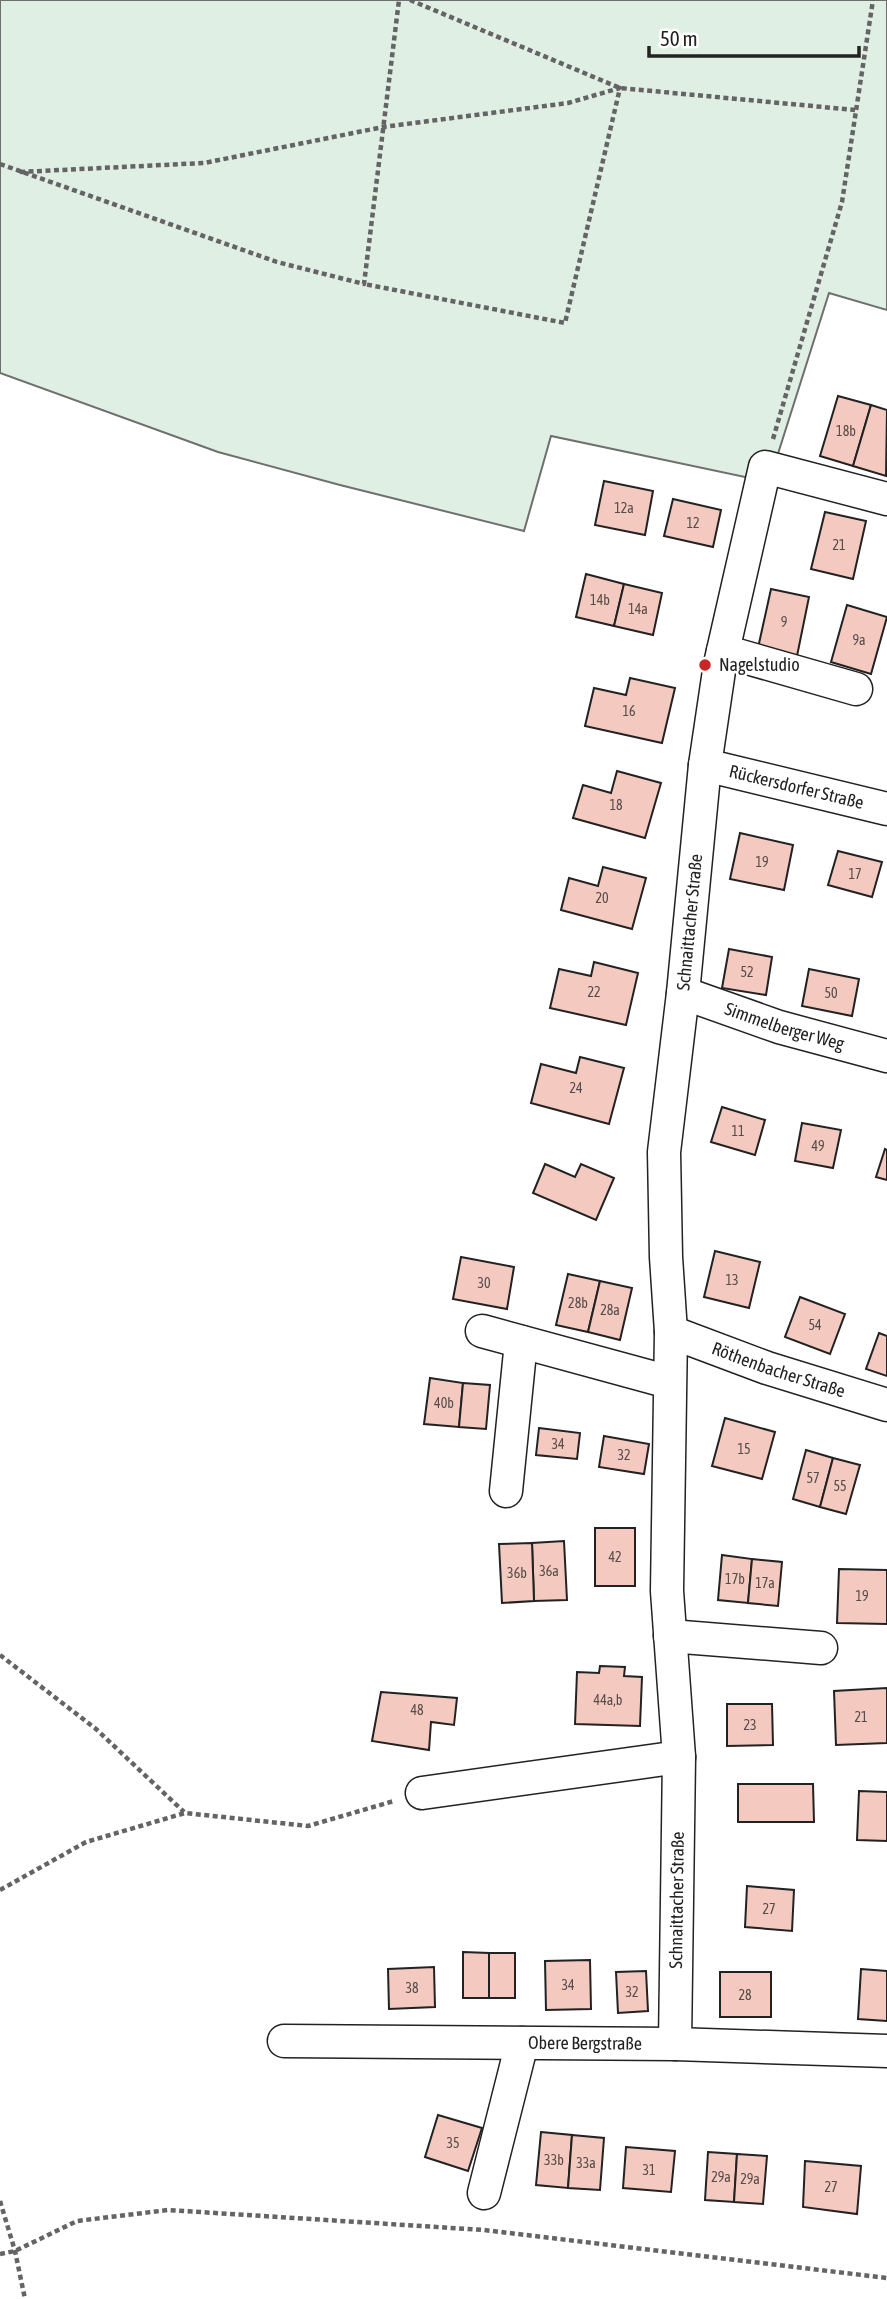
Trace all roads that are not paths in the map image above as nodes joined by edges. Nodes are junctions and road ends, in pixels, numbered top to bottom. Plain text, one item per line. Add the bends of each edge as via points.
1 (887, 499) edge
2 (723, 650) junction
3 (856, 690) dead end
4 (705, 765) junction
5 (887, 809) edge
6 (683, 993) junction
7 (887, 1056) edge
8 (482, 1331) dead end
9 (671, 1332) junction
10 (521, 1342) junction
11 (669, 1382) junction
12 (887, 1405) edge
13 (506, 1491) dead end
14 (670, 1636) junction
15 (821, 1648) dead end
16 (679, 1757) junction
17 (422, 1793) road end
18 (284, 2041) dead end
19 (522, 2043) junction
20 (675, 2044) junction
21 (887, 2051) edge
22 (484, 2193) dead end

1 - 2 street, Schnaittacher Straße via 765,467
2 - 3 street
2 - 4 street, Schnaittacher Straße
4 - 5 street, Rückersdorfer Straße
4 - 6 street, Schnaittacher Straße
6 - 7 street, Simmelberger Weg via 779,1027
6 - 9 street, Schnaittacher Straße via 664,1153
8 - 10 street
9 - 11 street, Schnaittacher Straße
9 - 12 street, Röthenbacher Straße
10 - 11 street
10 - 13 street
11 - 14 street, Schnaittacher Straße
14 - 15 street
14 - 16 street, Schnaittacher Straße
16 - 17 street
16 - 20 street, Schnaittacher Straße
18 - 19 street, Obere Bergstraße
19 - 20 street, Obere Bergstraße
19 - 22 street
20 - 21 street, Obere Bergstraße

